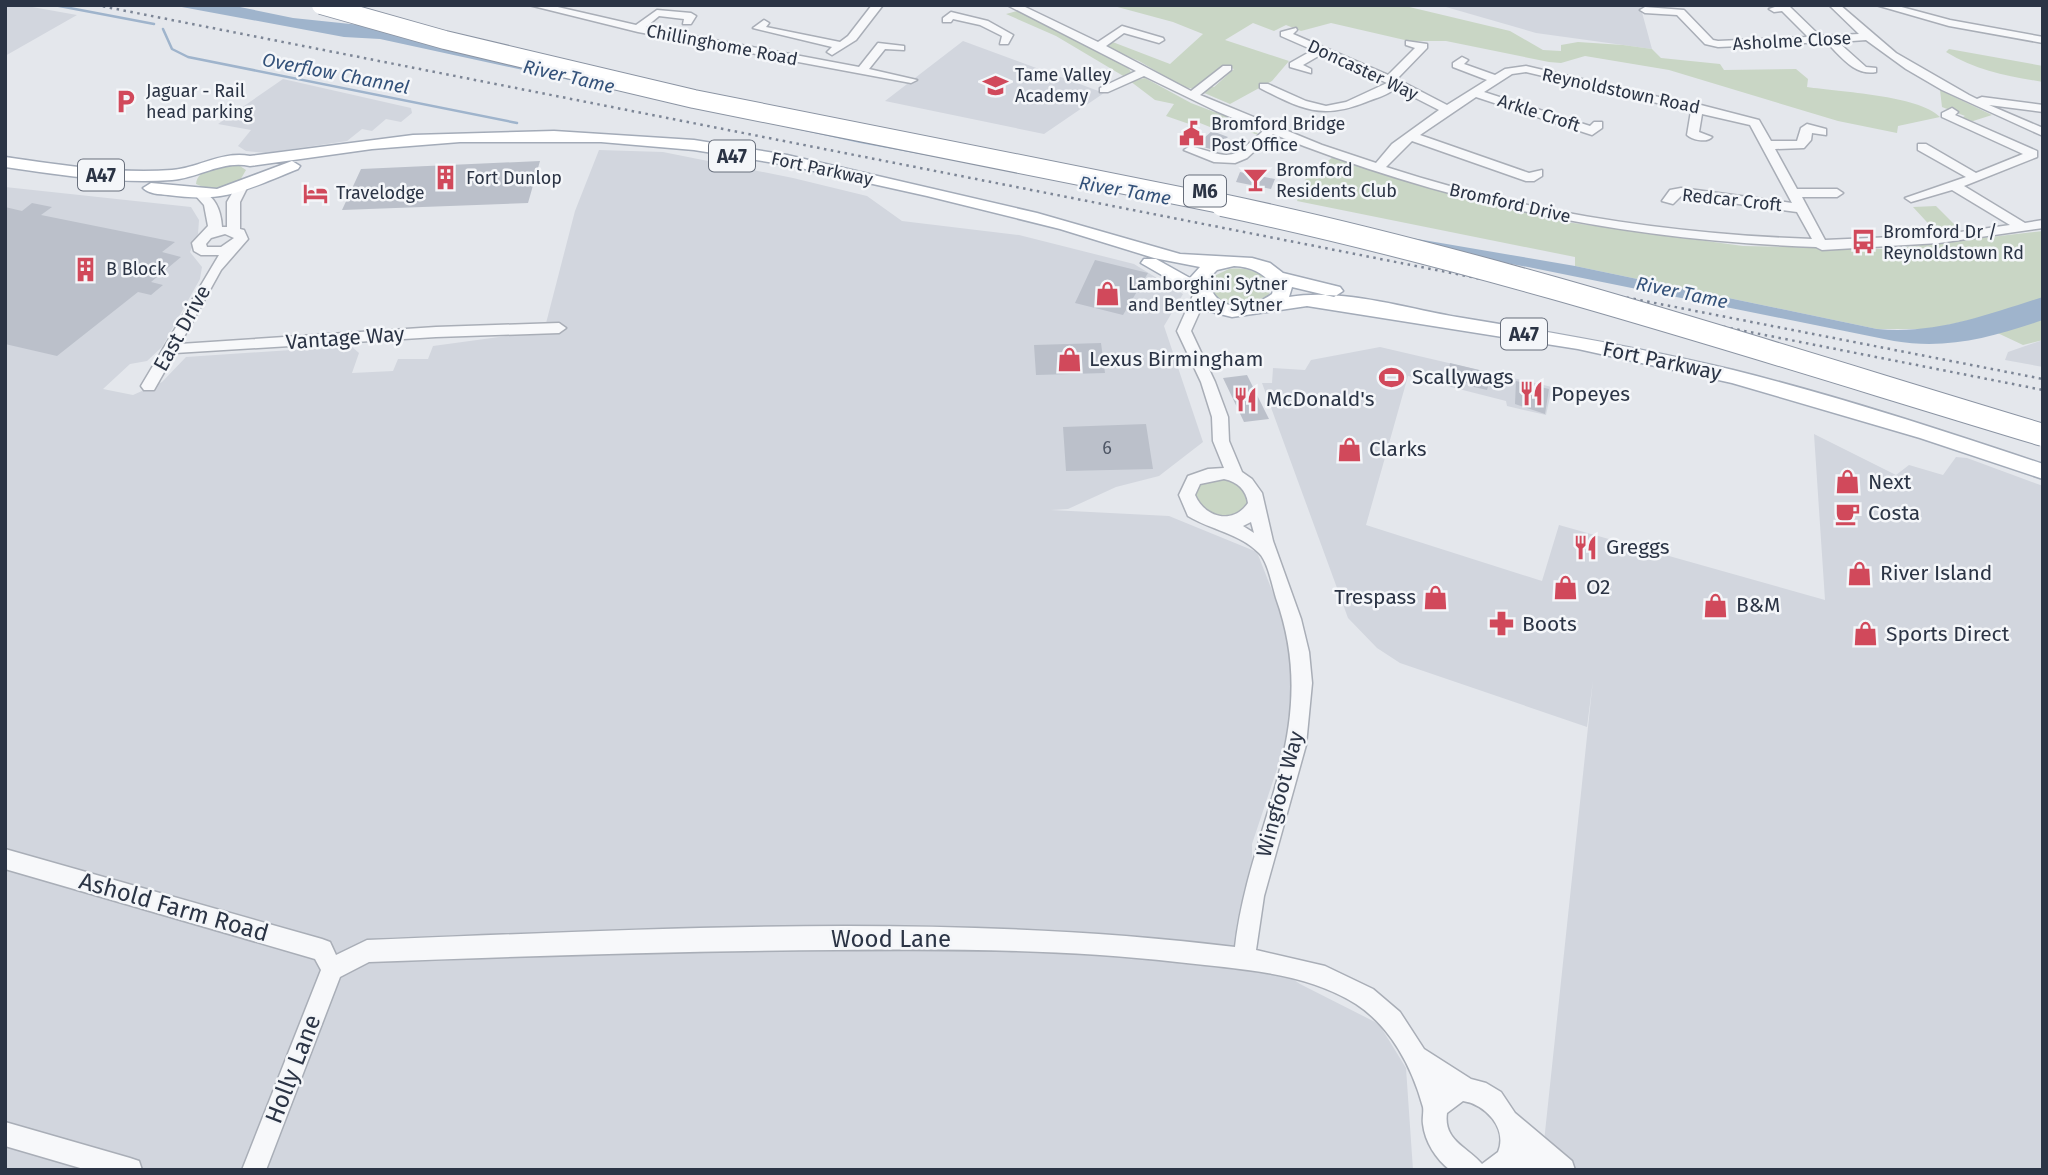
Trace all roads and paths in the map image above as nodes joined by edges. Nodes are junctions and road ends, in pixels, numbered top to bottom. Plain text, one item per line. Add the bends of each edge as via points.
1 (321, 5) edge
2 (356, 5) edge
3 (534, 5) edge
4 (878, 5) edge
5 (1043, 5) edge
6 (1834, 5) edge
7 (1881, 5) edge
8 (1774, 9) dead end
9 (1645, 10) dead end
10 (643, 11) dead end
11 (1002, 12) edge
12 (657, 13) junction
13 (1030, 13) junction
14 (947, 20) dead end
15 (687, 22) dead end
16 (764, 23) dead end
17 (638, 29) junction
18 (1292, 30) dead end
19 (1869, 37) junction
20 (1823, 39) junction
21 (1160, 40) dead end
22 (2043, 40) edge
23 (1004, 41) dead end
24 (1410, 43) dead end
25 (840, 45) junction
26 (1099, 46) junction
27 (900, 48) dead end
28 (1322, 50) junction
29 (1462, 60) dead end
30 (820, 63) junction
31 (1227, 68) dead end
32 (1872, 70) dead end
33 (862, 71) junction
34 (1307, 71) dead end
35 (1144, 72) junction
36 (1496, 79) junction
37 (911, 80) dead end
38 (1392, 82) junction
39 (1264, 86) dead end
40 (1104, 90) dead end
41 (1477, 93) junction
42 (1192, 96) junction
43 (1697, 107) junction
44 (2000, 108) junction
45 (2043, 109) edge
46 (1447, 110) junction
47 (1952, 112) dead end
48 (1598, 125) dead end
49 (1271, 130) junction
50 (1822, 132) dead end
51 (2043, 132) edge
52 (1410, 136) junction
53 (1706, 137) dead end
54 (1770, 145) junction
55 (1923, 146) dead end
56 (1190, 150) dead end
57 (2038, 156) edge
58 (250, 161) junction
59 (5, 162) edge
60 (1378, 168) junction
61 (197, 169) junction
62 (5, 172) edge
63 (1538, 173) dead end
64 (1975, 177) junction
65 (245, 184) junction
66 (1954, 186) junction
67 (195, 193) junction
68 (1796, 193) junction
69 (1837, 193) dead end
70 (1911, 198) dead end
71 (1668, 201) dead end
72 (1800, 208) junction
73 (2043, 224) edge
74 (2025, 228) junction
75 (233, 230) junction
76 (208, 235) junction
77 (1822, 246) junction
78 (232, 247) junction
79 (201, 251) junction
80 (1219, 263) junction
81 (215, 269) junction
82 (1279, 278) junction
83 (1201, 291) junction
84 (1271, 306) junction
85 (1228, 310) junction
86 (1187, 320) junction
87 (559, 328) dead end
88 (170, 349) junction
89 (1749, 373) joint
90 (149, 386) dead end
91 (2043, 423) edge
92 (2043, 435) edge
93 (1221, 441) junction
94 (2043, 463) edge
95 (2043, 472) edge
96 (1202, 475) junction
97 (1235, 476) junction
98 (1255, 506) junction
99 (1227, 524) junction
100 (1266, 549) junction
101 (5, 859) edge
102 (1244, 960) junction
103 (332, 969) junction
104 (1418, 1058) junction
105 (1467, 1090) junction
106 (1436, 1111) junction
107 (1509, 1122) junction
108 (5, 1134) edge
109 (1499, 1165) edge
110 (130, 1170) edge
111 (254, 1170) edge
112 (1472, 1170) edge
113 (1537, 1170) edge
114 (1563, 1170) edge

1 - 92 highway, M6, bridge via 602,81 1321,226 1495,267
2 - 91 highway, M6 via 546,57 1206,191 1500,257
3 - 17 street, Chillinghome Road
4 - 25 street via 852,38
5 - 13 street
6 - 19 street
7 - 22 street
8 - 20 street via 1785,8
9 - 20 street, Asholme Close via 1680,12 1709,41 1718,44
10 - 12 street
11 - 13 street, Bromford Drive
11 - 14 street, Bromford Drive via 951,15
11 - 23 street via 1008,35
12 - 15 street via 691,16
12 - 17 street
13 - 26 street, Bromford Drive
16 - 25 street via 758,28
17 - 30 street, Chillinghome Road
18 - 28 street, Doncaster Way via 1285,34
19 - 20 street, Asholme Close
19 - 44 street via 1965,98
20 - 32 street via 1863,70
21 - 26 street via 1122,29
24 - 38 street via 1423,46
25 - 30 street
26 - 35 street, Bromford Drive
27 - 33 street via 882,45
28 - 34 street via 1294,65
28 - 38 street, Doncaster Way
29 - 36 street via 1457,65
30 - 33 street, Chillinghome Road
31 - 42 street
33 - 37 street, Chillinghome Road
35 - 40 street
35 - 42 street, Bromford Drive
36 - 41 street, Reynoldstown Road
36 - 43 street, Reynoldstown Road via 1519,68
38 - 39 street via 1388,89 1333,111 1322,111
38 - 46 street, Doncaster Way
41 - 46 street, Reynoldstown Road
41 - 48 street, Arkle Croft via 1592,131
42 - 49 street, Bromford Drive
43 - 53 street via 1693,135
43 - 54 street, Reynoldstown Road via 1755,122
44 - 45 street
44 - 51 street
46 - 52 street, Reynoldstown Road
47 - 57 street via 1946,115
49 - 56 street via 1238,160 1229,162
49 - 60 street, Bromford Drive
50 - 54 street via 1807,128 1800,145
52 - 60 street, Reynoldstown Road
52 - 63 street via 1530,178
54 - 68 street, Reynoldstown Road
55 - 64 street
57 - 64 street
58 - 61 main road, Fort Parkway / A47 via 227,159
58 - 65 main road via 256,172
58 - 80 main road, Fort Parkway / A47 via 413,140 505,135 668,141 790,161 1040,219 1178,259
59 - 61 main road, Fort Parkway / A47 via 120,176 182,174
60 - 77 street, Bromford Drive via 1466,194 1647,232
61 - 67 main road via 186,181
62 - 67 main road, Fort Parkway / A47
64 - 66 street
65 - 67 main road, Fort Parkway / A47 via 219,194
65 - 75 street via 231,203
65 - 83 main road, Fort Parkway / A47 via 301,163 413,147 555,142 702,151 959,206 1060,234 1147,262
66 - 70 street
66 - 74 street
67 - 76 street via 210,202 215,227
68 - 69 street
68 - 72 street, Reynoldstown Road
71 - 72 street, Redcar Croft via 1681,192
72 - 77 street, Reynoldstown Road
73 - 74 street, Bromford Drive
74 - 77 street, Bromford Drive via 1912,243
75 - 76 street
75 - 78 street via 241,239
76 - 79 street via 199,243
78 - 79 street via 215,253
78 - 81 street, East Drive
79 - 81 street, East Drive
80 - 82 main road, Fort Parkway via 1253,263
80 - 83 main road via 1199,278
81 - 88 street, East Drive
82 - 84 main road via 1281,295
82 - 89 main road, Fort Parkway / A47 via 1581,334
83 - 85 main road, Fort Parkway via 1208,301
83 - 86 street
84 - 85 main road, Fort Parkway via 1249,312
84 - 95 main road, Fort Parkway / A47 via 1307,300 1346,304 1578,343 1844,407
85 - 86 street via 1210,310
86 - 93 street via 1187,343 1208,382 1220,417
87 - 88 street, Vantage Way
88 - 90 street, East Drive
89 - 94 main road, Fort Parkway / A47
93 - 96 street
93 - 97 street
96 - 97 street
96 - 99 street via 1189,487 1189,504 1203,518
97 - 98 street via 1252,489
98 - 99 street via 1245,518
98 - 100 street, Wingfoot Way
99 - 100 street
100 - 102 street, Wingfoot Way via 1288,599 1301,654 1301,710 1292,765 1252,897
101 - 103 street, Ashold Farm Road via 321,950
102 - 103 street, Wood Lane via 1066,941 661,939 368,951
102 - 104 street, Wood Lane via 1297,967 1365,997 1406,1035
103 - 111 street, Holly Lane
104 - 105 street, Wood Lane
104 - 106 street, Wood Lane
105 - 106 street via 1447,1095
105 - 107 street, Wood Lane via 1490,1098
106 - 112 street, Wood Lane via 1441,1144
107 - 109 street via 1512,1150
107 - 114 street
108 - 110 street
109 - 113 street

